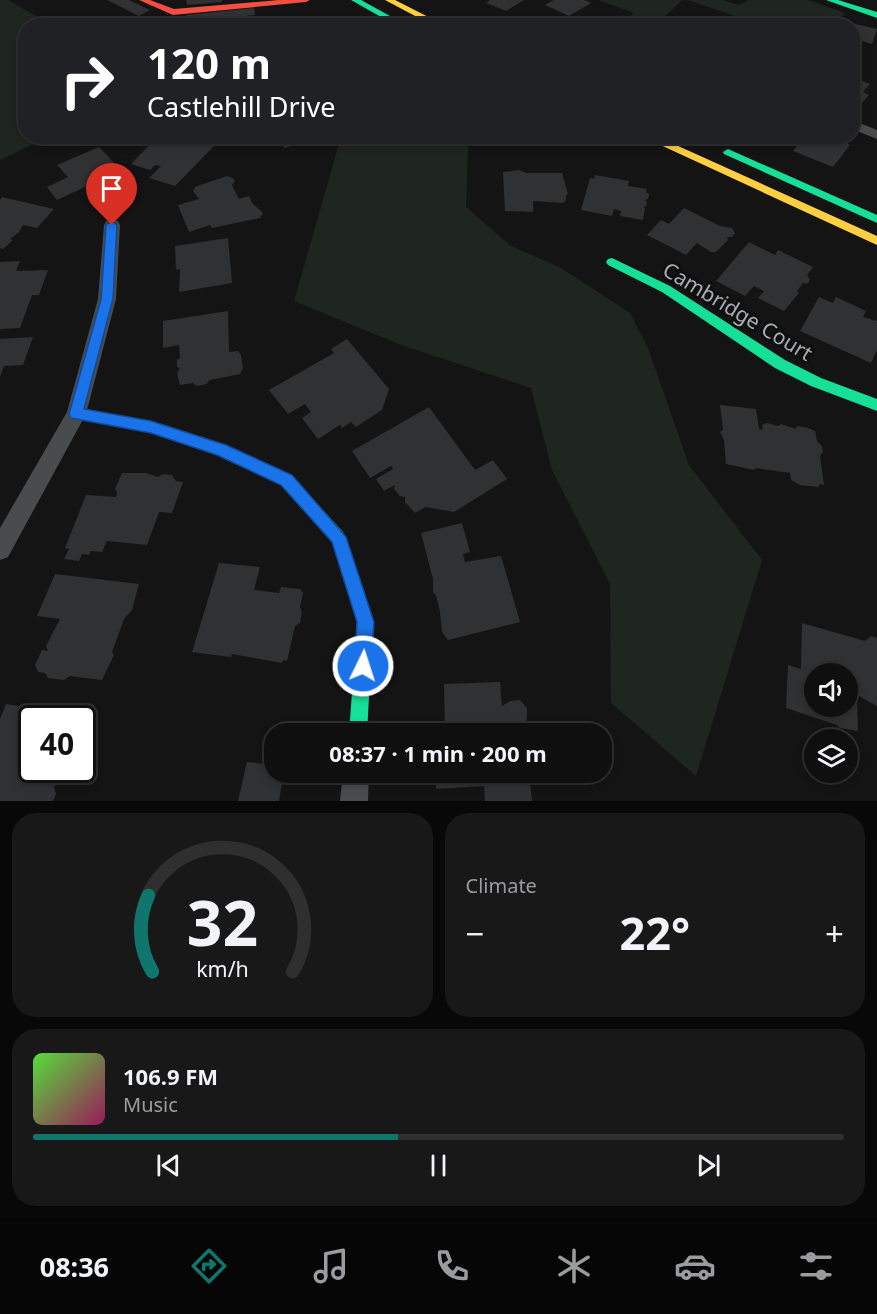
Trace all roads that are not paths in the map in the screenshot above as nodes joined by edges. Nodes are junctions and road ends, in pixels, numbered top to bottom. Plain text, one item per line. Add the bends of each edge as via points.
1 (143, 0) edge
2 (306, 0) edge
3 (355, 0) edge
4 (389, 0) edge
5 (830, 0) edge
6 (877, 15) edge
7 (389, 18) edge
8 (426, 18) edge
9 (860, 128) edge
10 (877, 135) edge
11 (664, 144) edge
12 (714, 146) dead end
13 (877, 219) edge
14 (112, 225) dead end
15 (877, 241) edge
16 (612, 262) dead end
17 (877, 405) edge
18 (75, 414) junction
19 (0, 549) edge
20 (359, 723) edge
21 (355, 783) edge
22 (354, 801) edge

1 - 2 street via 173,12
3 - 7 street
4 - 8 street
5 - 6 street
9 - 10 street
11 - 15 street
12 - 13 street
14 - 18 street via 107,299
16 - 17 street, Cambridge Court via 666,289 780,364
18 - 19 street
18 - 20 street via 151,427 221,450 286,480 338,537 365,622
21 - 22 street

